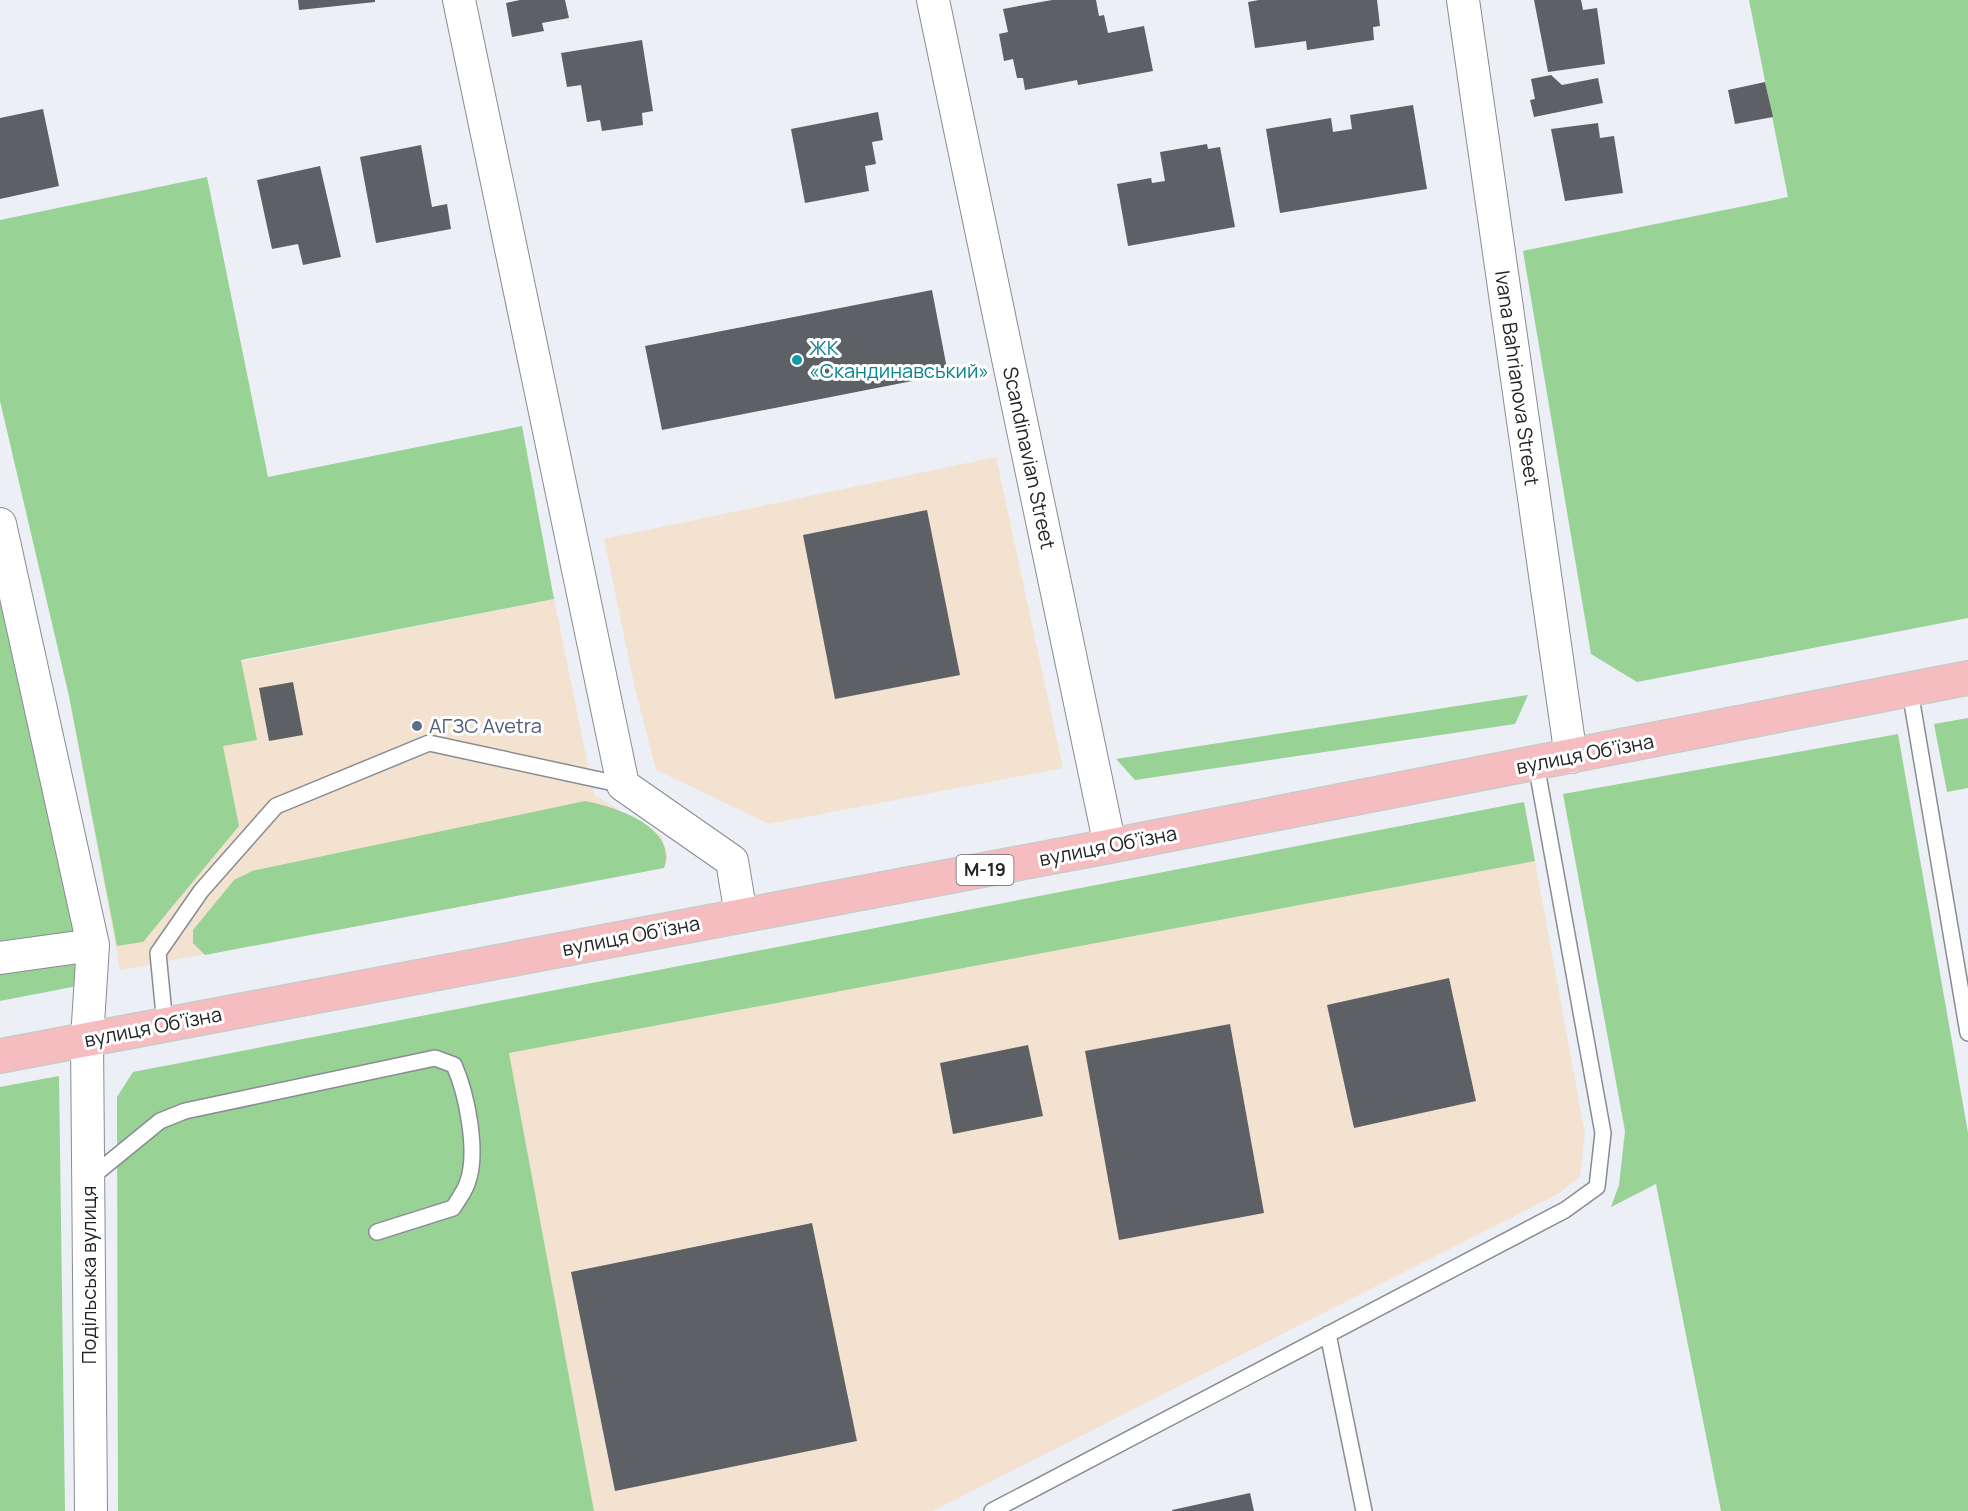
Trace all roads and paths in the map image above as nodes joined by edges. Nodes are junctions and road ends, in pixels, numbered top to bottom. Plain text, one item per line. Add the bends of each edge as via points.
1 (459, 0) edge
2 (933, 0) edge
3 (1463, 0) edge
4 (0, 524) edge
5 (1968, 678) edge
6 (1910, 691) junction
7 (1571, 757) junction
8 (1536, 764) junction
9 (623, 785) junction
10 (1110, 846) junction
11 (741, 915) junction
12 (93, 945) junction
13 (0, 958) edge
14 (165, 1025) junction
15 (1968, 1033) edge
16 (87, 1039) junction
17 (0, 1056) edge
18 (88, 1180) junction
19 (377, 1232) dead end
20 (1328, 1334) junction
21 (90, 1511) edge
22 (992, 1511) edge
23 (1364, 1511) edge

1 - 9 street
2 - 10 street, Scandinavian Street
3 - 7 street, Ivana Bahrianova Street
4 - 12 street, Подільська вулиця
5 - 6 highway, вулиця Об’їзна / М-19
6 - 7 highway, вулиця Об’їзна / М-19
6 - 15 lane
7 - 8 highway, вулиця Об’їзна / М-19
8 - 10 highway, вулиця Об’їзна / М-19
8 - 20 lane via 1603,1133 1597,1187 1565,1210
9 - 11 street via 732,861
9 - 14 lane via 429,743 276,806 201,891 158,953
10 - 11 highway, вулиця Об’їзна / М-19
11 - 14 highway, вулиця Об’їзна / М-19
12 - 13 street
12 - 16 street, Подільська вулиця
14 - 16 highway, вулиця Об’їзна / М-19
16 - 17 highway, вулиця Об’їзна / М-19
16 - 18 street, Подільська вулиця
18 - 19 lane via 160,1120 185,1111 435,1058 454,1065 464,1088 472,1153 468,1183 453,1208
18 - 21 street, Подільська вулиця
20 - 22 lane
20 - 23 lane

